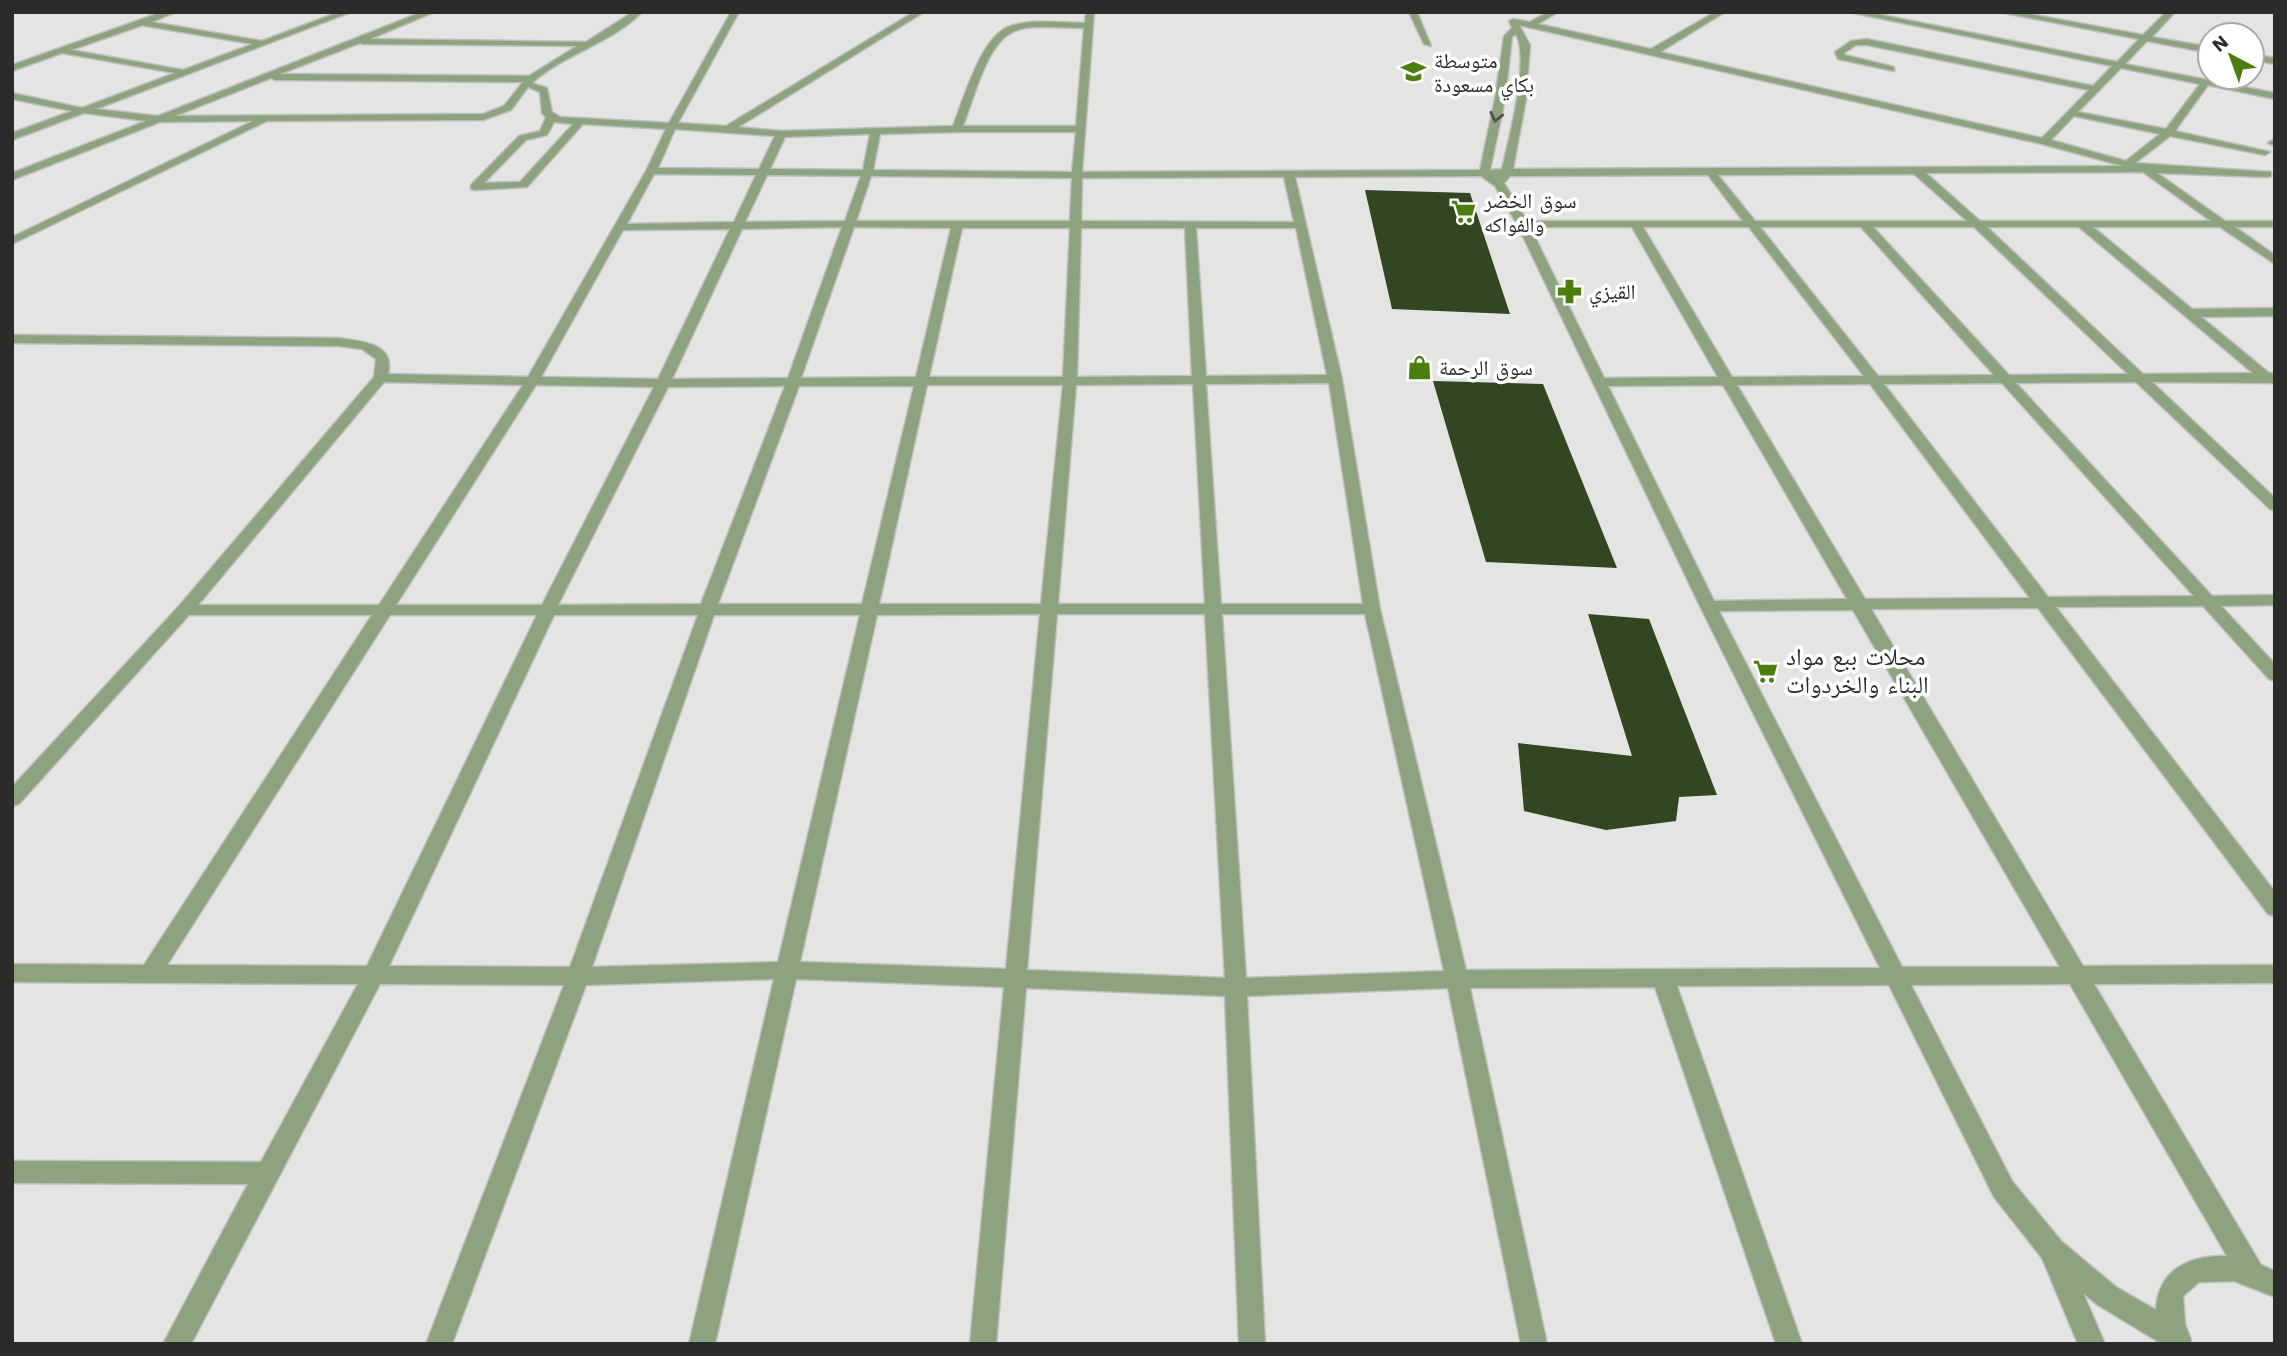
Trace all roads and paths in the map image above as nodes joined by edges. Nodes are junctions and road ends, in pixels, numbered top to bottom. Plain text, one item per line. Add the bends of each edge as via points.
1 (171, 12) edge
2 (320, 12) edge
3 (430, 12) edge
4 (638, 12) edge
5 (735, 12) edge
6 (920, 12) edge
7 (1090, 12) edge
8 (1413, 12) edge
9 (1554, 12) edge
10 (1721, 12) edge
11 (1853, 12) edge
12 (2004, 12) edge
13 (2171, 12) edge
14 (343, 14) edge
15 (1535, 19) edge
16 (1513, 21) edge
17 (143, 22) junction
18 (1090, 26) junction
19 (2147, 39) junction
20 (353, 41) junction
21 (261, 44) junction
22 (584, 44) junction
23 (1428, 44) dead end
24 (2196, 48) edge
25 (62, 52) junction
26 (1651, 52) junction
27 (2118, 66) junction
28 (12, 68) edge
29 (1891, 69) dead end
30 (183, 72) junction
31 (265, 77) junction
32 (529, 81) junction
33 (2196, 81) edge
34 (2095, 89) junction
35 (2199, 91) edge
36 (2248, 91) edge
37 (12, 96) edge
38 (2275, 96) edge
39 (79, 110) junction
40 (2071, 113) junction
41 (270, 117) junction
42 (551, 117) junction
43 (157, 118) junction
44 (579, 123) junction
45 (672, 126) junction
46 (727, 129) junction
47 (957, 129) junction
48 (1082, 129) junction
49 (876, 130) junction
50 (2169, 132) junction
51 (780, 134) junction
52 (12, 137) edge
53 (2044, 141) junction
54 (2274, 142) edge
55 (2265, 152) junction
56 (2127, 164) junction
57 (2144, 169) junction
58 (651, 172) junction
59 (1711, 172) junction
60 (1918, 172) junction
61 (762, 174) junction
62 (867, 174) junction
63 (1289, 174) junction
64 (1077, 175) junction
65 (2271, 176) edge
66 (12, 177) edge
67 (1497, 177) junction
68 (848, 224) junction
69 (1522, 224) junction
70 (2082, 224) junction
71 (2221, 224) junction
72 (2275, 224) edge
73 (957, 225) junction
74 (1301, 225) junction
75 (1636, 225) junction
76 (1750, 225) junction
77 (1978, 225) junction
78 (735, 226) junction
79 (1076, 226) junction
80 (1190, 226) junction
81 (1866, 226) junction
82 (619, 227) junction
83 (12, 241) edge
84 (2275, 261) edge
85 (2275, 312) edge
86 (2188, 313) junction
87 (12, 339) edge
88 (380, 378) junction
89 (2005, 378) junction
90 (1070, 379) junction
91 (1335, 379) junction
92 (1873, 379) junction
93 (2141, 379) junction
94 (922, 380) junction
95 (2272, 380) edge
96 (532, 381) junction
97 (1199, 382) junction
98 (1599, 382) junction
99 (1728, 382) junction
100 (663, 383) junction
101 (793, 383) junction
102 (2275, 506) edge
103 (2206, 600) junction
104 (2275, 600) edge
105 (2042, 602) junction
106 (1858, 603) junction
107 (1708, 606) junction
108 (870, 608) junction
109 (1047, 608) junction
110 (1213, 608) junction
111 (708, 609) junction
112 (1372, 609) junction
113 (185, 610) junction
114 (385, 610) junction
115 (548, 610) junction
116 (2275, 675) edge
117 (12, 799) edge
118 (2275, 908) edge
119 (788, 970) junction
120 (376, 972) junction
121 (12, 973) edge
122 (2275, 974) edge
123 (149, 975) junction
124 (578, 976) junction
125 (1663, 978) junction
126 (1894, 978) junction
127 (2078, 978) junction
128 (1015, 979) junction
129 (1457, 979) junction
130 (1236, 987) junction
131 (12, 1172) edge
132 (266, 1173) junction
133 (2052, 1250) junction
134 (2264, 1279) edge
135 (2178, 1340) edge
136 (176, 1344) edge
137 (439, 1344) edge
138 (702, 1344) edge
139 (983, 1344) edge
140 (1252, 1344) edge
141 (1534, 1344) edge
142 (1790, 1344) edge
143 (2092, 1344) edge

1 - 17 street
2 - 14 street
3 - 20 street
4 - 22 street
5 - 45 street
6 - 46 street
7 - 18 street
8 - 23 street
9 - 15 street
10 - 26 street
11 - 27 street
12 - 19 street
13 - 19 street
14 - 21 street
15 - 16 street
15 - 26 street
16 -> 67 street via 1500,99
16 - 67 street via 1526,45 1521,99
17 - 21 street
17 - 25 street
18 - 47 street via 1026,25 994,40
18 - 48 street
19 - 24 street
19 - 27 street
20 - 22 street
20 - 31 street
21 - 30 street
22 - 32 street
25 - 28 street
25 - 30 street
26 - 53 street
27 - 33 street
27 - 34 street
29 - 34 street via 1851,61 1839,52 1867,42
30 - 39 street
31 - 32 street
31 - 43 street
32 - 41 street via 510,109 495,116
32 - 42 street via 544,90
34 - 40 street
35 - 50 street
36 - 38 street
37 - 39 street
39 - 43 street
39 - 52 street
40 - 50 street
40 - 53 street
41 - 43 street
41 - 83 street
42 - 44 street
42 - 44 street via 544,134 523,138 475,187 523,185
43 - 66 street
44 - 45 street
45 - 46 street
45 - 58 street
46 - 51 street
47 - 48 street
47 - 49 street
48 - 64 street
49 - 51 street
49 - 62 street
50 - 55 street
50 - 56 street
51 - 61 street
53 - 56 street
54 - 55 street
55 - 65 street via 2261,167
56 - 57 street
57 - 60 street
57 - 65 street
57 - 71 street
58 - 61 street
58 - 82 street
59 - 60 street
59 - 67 street
59 - 76 street
60 - 77 street
61 - 62 street
61 - 78 street
62 - 64 street
62 - 68 street
63 - 64 street
63 - 67 street
63 - 74 street
64 - 79 street
67 - 69 street
68 - 73 street
68 - 78 street
68 - 101 street
69 - 75 street
69 - 98 street
70 - 71 street
70 - 77 street
70 - 86 street
71 - 72 street
71 - 84 street
73 - 79 street
73 - 94 street
74 - 80 street
74 - 91 street
75 - 76 street
75 - 99 street
76 - 81 street
76 - 92 street
77 - 81 street
77 - 93 street
78 - 82 street
78 - 100 street
79 - 80 street
79 - 90 street
80 - 97 street
81 - 89 street
82 - 96 street
85 - 86 street
86 - 95 street
87 - 88 street via 338,342 370,346 385,366
88 - 96 street
88 - 113 street
89 - 92 street
89 - 93 street
89 - 103 street
90 - 94 street
90 - 97 street
90 - 109 street
91 - 97 street
91 - 112 street
92 - 99 street
92 - 105 street
93 - 95 street
93 - 102 street
94 - 101 street
94 - 108 street
96 - 100 street
96 - 114 street
97 - 110 street
98 - 99 street
98 - 107 street
99 - 106 street
100 - 101 street
100 - 115 street
101 - 111 street
103 - 104 street
103 - 105 street
103 - 116 street
105 - 106 street
105 - 118 street
106 - 107 street
106 - 127 street
107 - 126 street
108 - 109 street
108 - 111 street
108 - 119 street
109 - 110 street
109 - 128 street
110 - 112 street
110 - 130 street
111 - 115 street
111 - 124 street
112 - 129 street
113 - 114 street
113 - 117 street
114 - 115 street
114 - 123 street
115 - 120 street
119 - 124 street
119 - 128 street
119 - 138 street
120 - 123 street
120 - 124 street
120 - 132 street
121 - 123 street
122 - 127 street
124 - 137 street
125 - 126 street
125 - 129 street
125 - 142 street
126 - 127 street
126 - 133 street via 2003,1189
127 - 134 street
128 - 130 street
128 - 139 street
129 - 130 street
129 - 141 street
130 - 140 street
131 - 132 street
132 - 136 street
133 - 135 street via 2107,1296
133 - 143 street
134 - 135 street via 2207,1266 2176,1281 2169,1306

